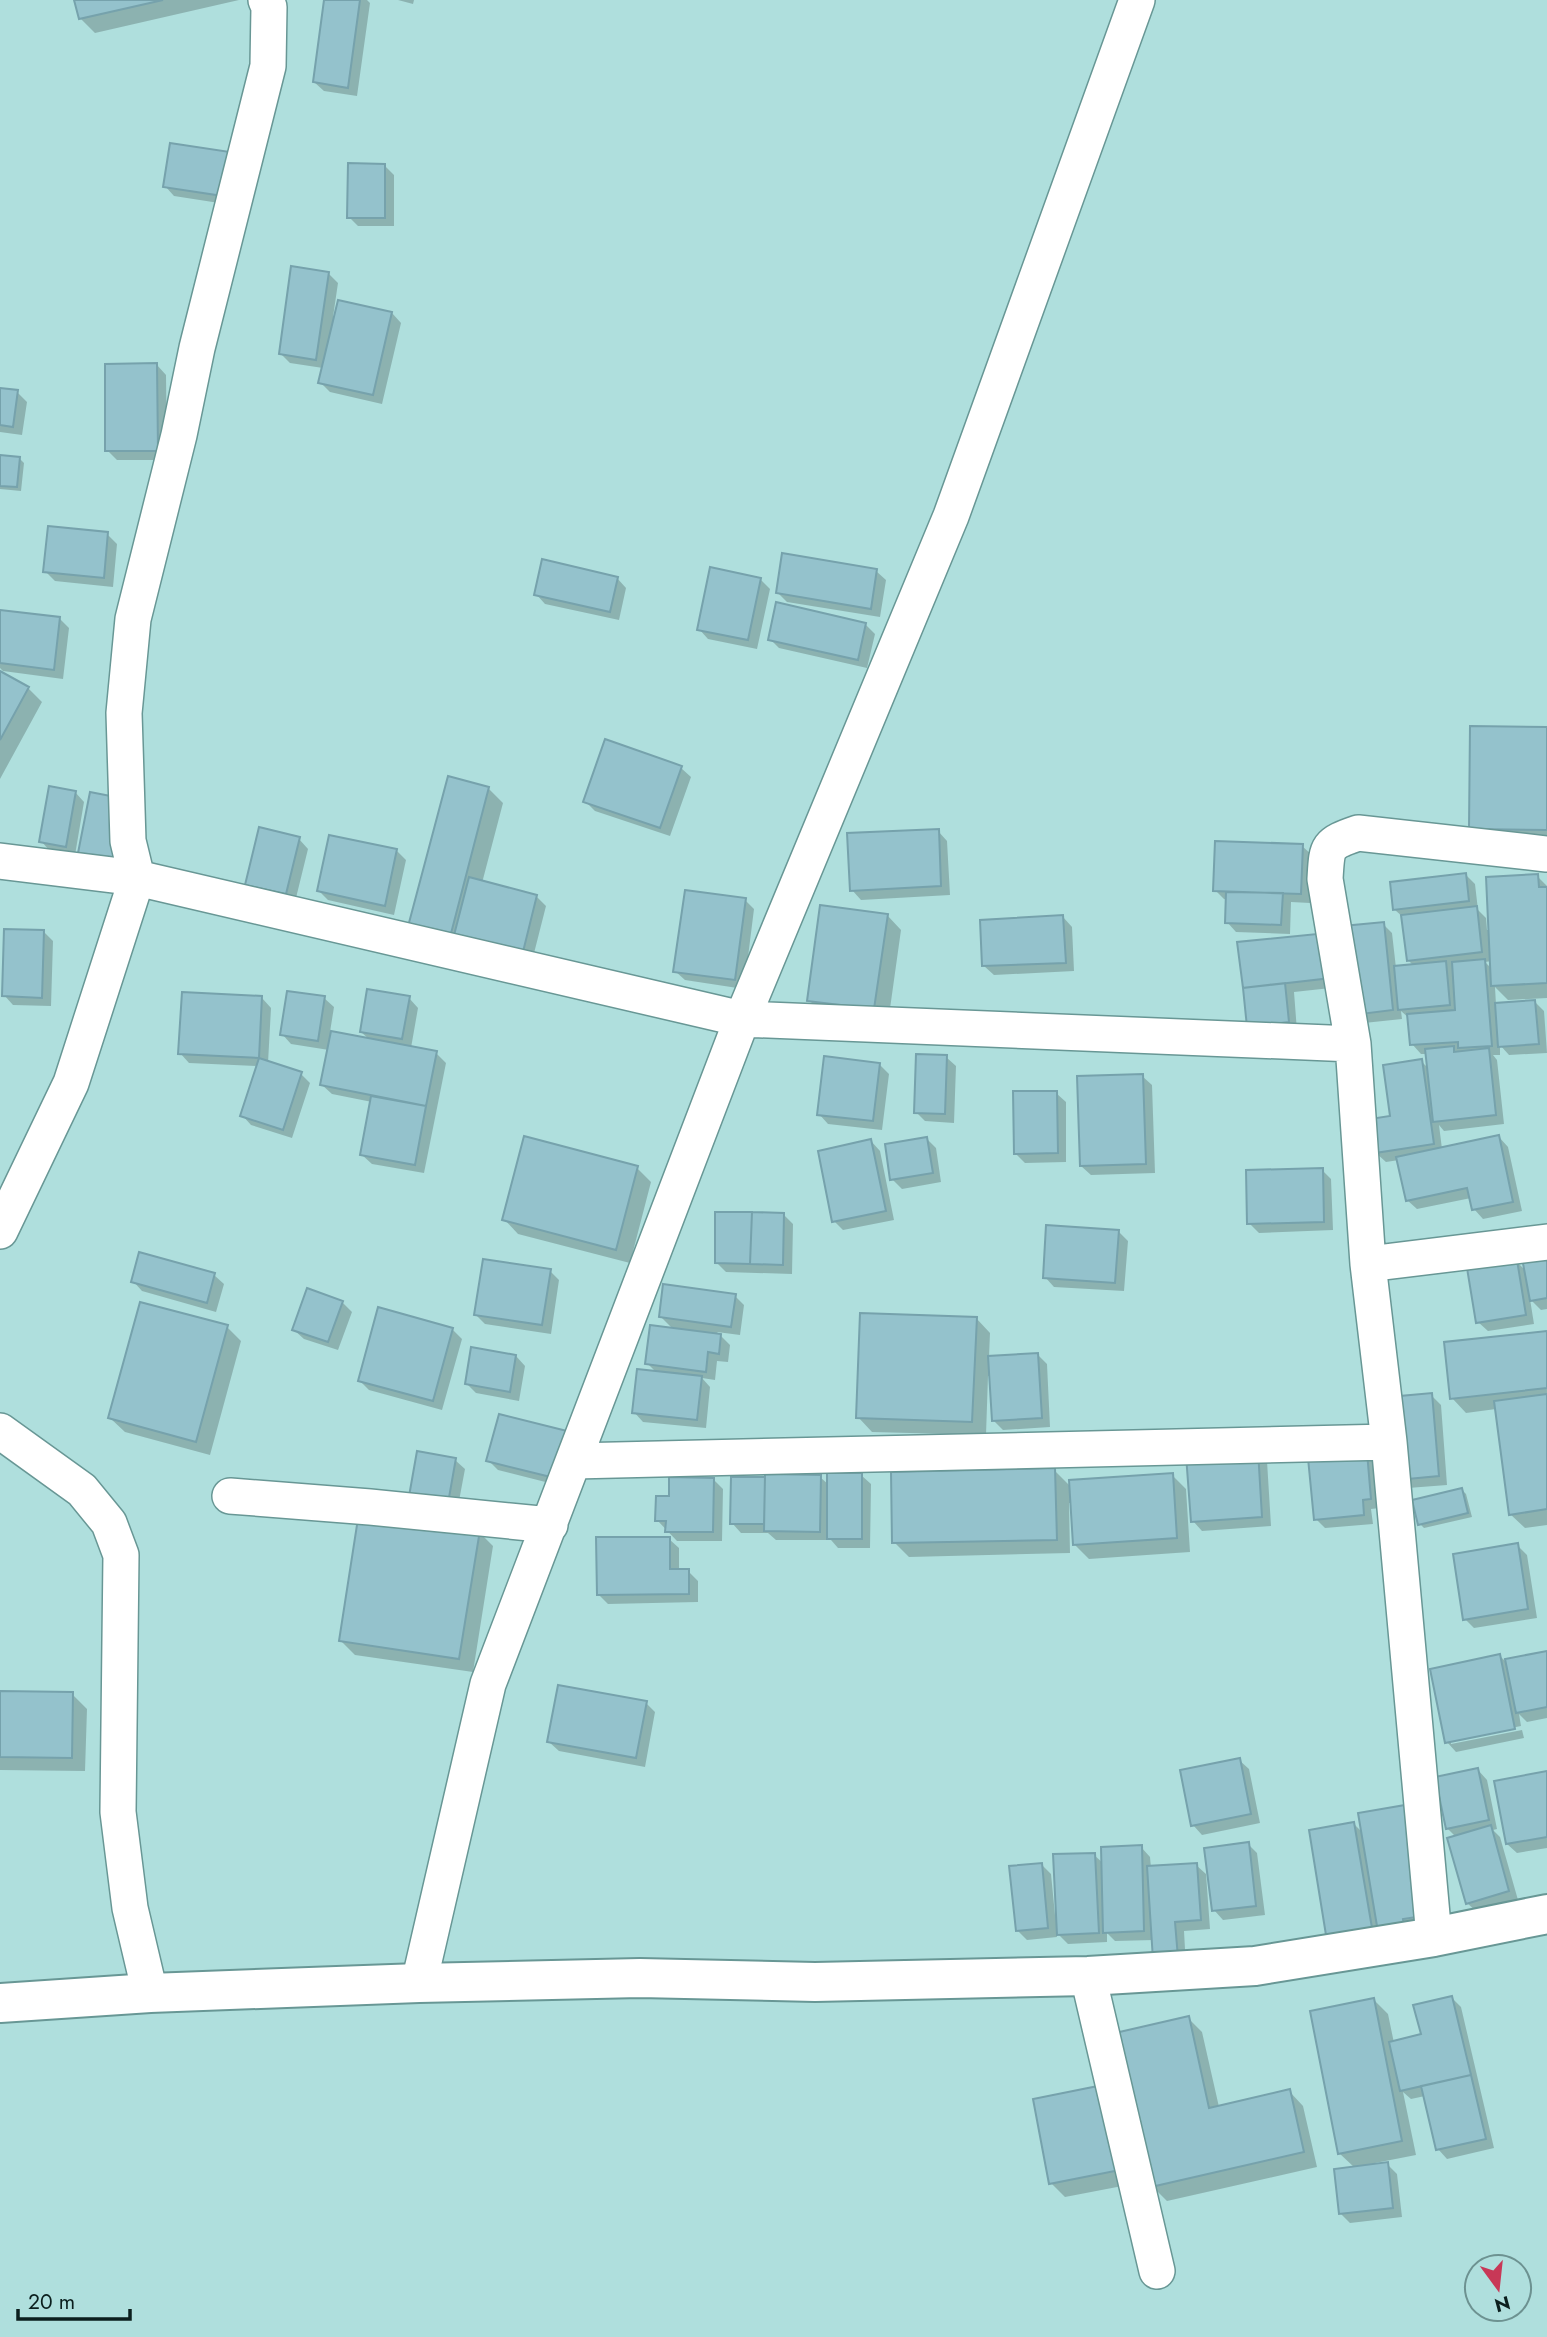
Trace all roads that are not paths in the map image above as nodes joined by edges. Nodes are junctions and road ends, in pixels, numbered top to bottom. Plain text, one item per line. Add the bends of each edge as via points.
1 (267, 0) edge
2 (1137, 0) edge
3 (1547, 854) edge
4 (0, 861) edge
5 (137, 878) junction
6 (742, 1019) junction
7 (1353, 1044) junction
8 (0, 1231) edge
9 (1547, 1242) edge
10 (1368, 1264) junction
11 (0, 1431) edge
12 (1389, 1442) junction
13 (574, 1461) junction
14 (230, 1496) dead end
15 (550, 1525) junction
16 (1547, 1914) edge
17 (1434, 1937) junction
18 (1088, 1976) junction
19 (419, 1983) junction
20 (150, 1993) junction
21 (0, 2003) edge
22 (1157, 2271) dead end

1 - 5 street via 268,66 133,619 124,713 128,841
2 - 6 street via 951,516
3 - 7 street via 1358,833 1336,841 1326,855 1325,879
4 - 5 street
5 - 6 street
5 - 8 street via 71,1083
6 - 7 street
6 - 13 street
7 - 10 street
9 - 10 street
10 - 12 street
11 - 20 street via 82,1490 109,1523 121,1555 118,1812 130,1908
12 - 13 street
12 - 17 street
13 - 15 street
14 - 15 street
15 - 19 street via 488,1684
16 - 17 street
17 - 18 street via 1255,1966
18 - 19 street
18 - 22 street
19 - 20 street
20 - 21 street

